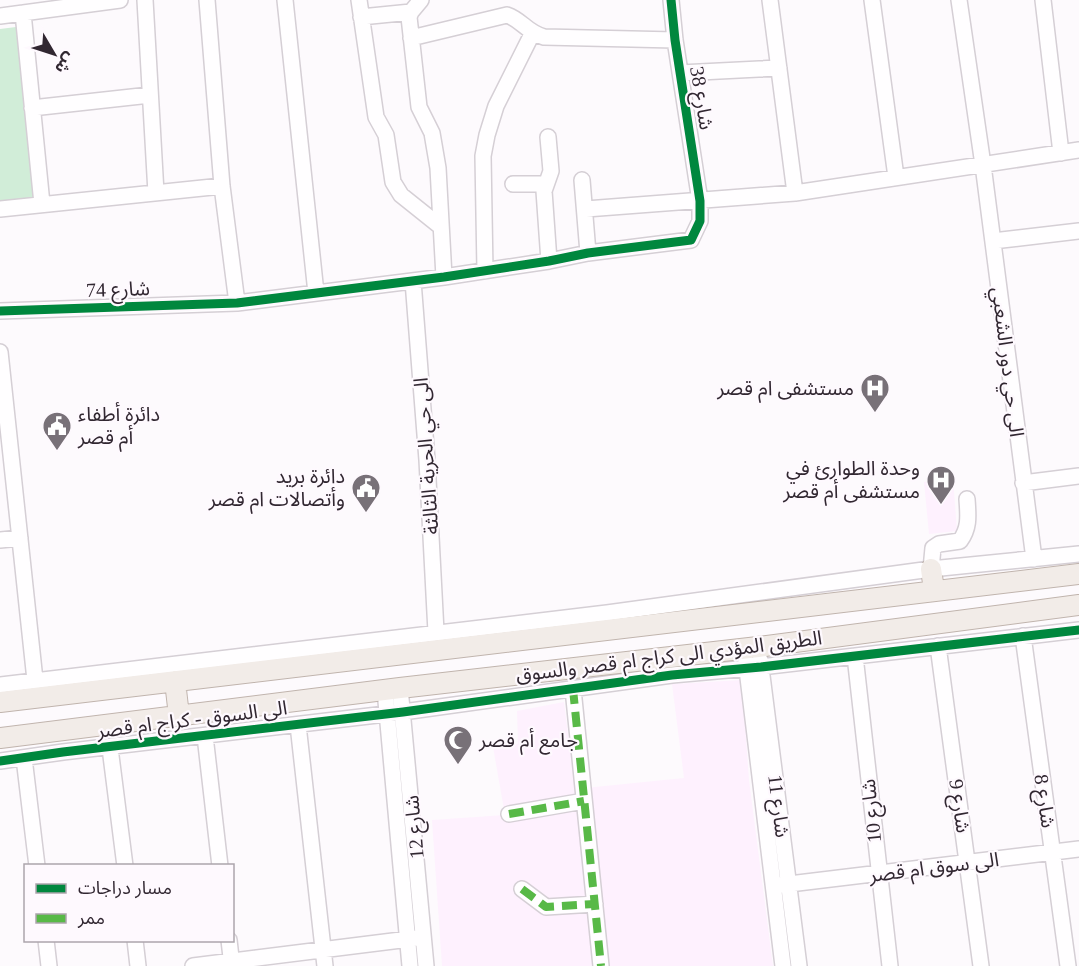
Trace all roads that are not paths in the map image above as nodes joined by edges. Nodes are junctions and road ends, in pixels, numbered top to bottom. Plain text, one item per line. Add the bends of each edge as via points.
1 (120, 0) edge
2 (145, 0) edge
3 (207, 0) edge
4 (285, 0) edge
5 (359, 0) edge
6 (671, 0) edge
7 (770, 0) edge
8 (872, 0) edge
9 (958, 0) edge
10 (1043, 0) edge
11 (416, 6) edge
12 (23, 13) junction
13 (0, 16) edge
14 (361, 17) junction
15 (532, 34) junction
16 (411, 38) junction
17 (675, 40) junction
18 (779, 68) junction
19 (680, 73) junction
20 (150, 95) junction
21 (32, 108) junction
22 (548, 137) dead end
23 (1079, 150) edge
24 (1061, 153) junction
25 (983, 165) junction
26 (896, 177) junction
27 (582, 180) dead end
28 (513, 184) dead end
29 (546, 184) junction
30 (222, 186) junction
31 (156, 193) junction
32 (795, 193) junction
33 (700, 201) junction
34 (42, 204) junction
35 (0, 209) edge
36 (586, 209) junction
37 (441, 227) junction
38 (1079, 231) edge
39 (993, 242) junction
40 (588, 253) junction
41 (549, 261) junction
42 (485, 271) junction
43 (444, 277) junction
44 (413, 281) junction
45 (316, 293) junction
46 (237, 303) junction
47 (0, 311) edge
48 (0, 352) edge
49 (1079, 476) edge
50 (1023, 483) junction
51 (967, 499) dead end
52 (20, 538) junction
53 (0, 540) edge
54 (1079, 554) edge
55 (1034, 559) junction
56 (931, 569) junction
57 (1079, 574) edge
58 (934, 591) junction
59 (1079, 605) edge
60 (1079, 630) edge
61 (436, 632) junction
62 (1023, 636) junction
63 (938, 646) junction
64 (386, 647) junction
65 (751, 648) junction
66 (855, 656) junction
67 (754, 668) junction
68 (35, 680) junction
69 (175, 681) junction
70 (74, 684) junction
71 (0, 685) edge
72 (393, 689) junction
73 (573, 689) junction
74 (0, 702) edge
75 (396, 713) junction
76 (179, 716) junction
77 (298, 725) junction
78 (205, 736) junction
79 (0, 738) edge
80 (110, 748) junction
81 (24, 758) junction
82 (0, 761) edge
83 (584, 801) junction
84 (509, 814) dead end
85 (1079, 849) edge
86 (1052, 852) junction
87 (967, 863) junction
88 (37, 864) edge
89 (125, 864) edge
90 (220, 864) edge
91 (878, 874) junction
92 (781, 885) junction
93 (522, 889) dead end
94 (595, 904) junction
95 (423, 938) junction
96 (408, 939) junction
97 (46, 942) edge
98 (135, 942) edge
99 (229, 942) edge
100 (323, 949) junction
101 (232, 964) edge
102 (49, 966) edge
103 (138, 966) edge
104 (193, 966) edge
105 (325, 966) edge
106 (410, 966) edge
107 (426, 966) edge
108 (601, 966) edge
109 (783, 966) edge
110 (799, 966) edge
111 (890, 966) edge
112 (981, 966) edge
113 (1068, 966) edge

1 - 12 street
2 - 20 street
3 - 30 street
4 - 45 street
5 - 14 street
6 - 17 street, شارع 38
7 - 18 street
8 - 26 street
9 - 25 street, الى حي دور الشعبي
10 - 24 street
11 - 14 street
11 - 16 street via 409,17
12 - 13 street
12 - 21 street
14 - 37 street via 376,117 386,135 393,182 401,195
15 - 16 street via 507,15
15 - 17 street
15 - 42 street via 496,106 487,135 483,156
16 - 37 street via 419,107 432,133 438,168
17 - 19 street, شارع 38
18 - 19 street
18 - 32 street
19 - 33 street, شارع 38
20 - 21 street
20 - 31 street
21 - 34 street
22 - 29 street via 551,171
23 - 24 street
24 - 25 street
25 - 26 street
25 - 39 street, الى حي دور الشعبي
26 - 32 street
27 - 36 street
28 - 29 street
29 - 41 street
30 - 31 street
30 - 46 street
31 - 34 street
32 - 33 street
33 - 36 street
33 - 40 street, شارع 38 via 700,220 691,240
34 - 35 street
36 - 40 street
37 - 43 street
38 - 39 street
39 - 50 street, الى حي دور الشعبي
40 - 41 street, شارع 74
41 - 42 street, شارع 74
42 - 43 street, شارع 74
43 - 44 street, شارع 74
44 - 45 street, شارع 74
44 - 61 street, الى حي الحرية الثالثة
45 - 46 street, شارع 74
46 - 47 street, شارع 74
48 - 52 street
49 - 50 street
50 - 55 street, الى حي دور الشعبي
51 - 56 street via 966,533 960,541 933,548
52 - 53 street
52 - 68 street
54 - 55 street
55 - 56 street
56 - 58 main road
56 - 61 street
57 - 58 main road
58 - 64 main road
59 - 65 main road, الطريق المؤدي الى كراج ام قصر والسوق
60 - 62 street, الى السوق - كراج ام قصر
61 - 64 street
62 - 63 street, الى السوق - كراج ام قصر
62 - 86 street, شارع 8
63 - 66 street, الى السوق - كراج ام قصر
63 - 87 street, شارع 9
64 - 69 main road
64 - 70 street
65 - 67 street, شارع 11
65 - 72 main road, الطريق المؤدي الى كراج ام قصر والسوق
66 - 67 street, الى السوق - كراج ام قصر
66 - 91 street, شارع 10
67 - 73 street, الى السوق - كراج ام قصر
67 - 92 street, شارع 11
68 - 70 street
68 - 71 street
69 - 70 main road
69 - 76 main road
70 - 74 main road
72 - 75 street, شارع 12
72 - 76 main road, الطريق المؤدي الى كراج ام قصر والسوق
73 - 75 street, الى السوق - كراج ام قصر
73 - 83 street
75 - 77 street, الى السوق - كراج ام قصر
75 - 95 street, شارع 12
75 - 96 street, شارع 12
76 - 79 main road, الطريق المؤدي الى كراج ام قصر والسوق
77 - 78 street, الى السوق - كراج ام قصر
77 - 100 street
78 - 80 street, الى السوق - كراج ام قصر
78 - 90 street
80 - 81 street, الى السوق - كراج ام قصر
80 - 89 street
81 - 82 street, الى السوق - كراج ام قصر
81 - 88 street
83 - 84 street
83 - 94 street
85 - 86 street, الى سوق ام قصر
86 - 87 street, الى سوق ام قصر
86 - 113 street, شارع 8
87 - 91 street, الى سوق ام قصر
87 - 112 street, شارع 9
91 - 92 street, الى سوق ام قصر
91 - 111 street, شارع 10
92 - 109 street, شارع 11
92 - 110 street, شارع 11
93 - 94 street via 546,907
94 - 108 street
95 - 96 street
95 - 107 street, شارع 12
96 - 100 street
96 - 106 street, شارع 12
97 - 102 street
98 - 103 street
99 - 101 street
100 - 101 street
100 - 105 street
101 - 104 street

